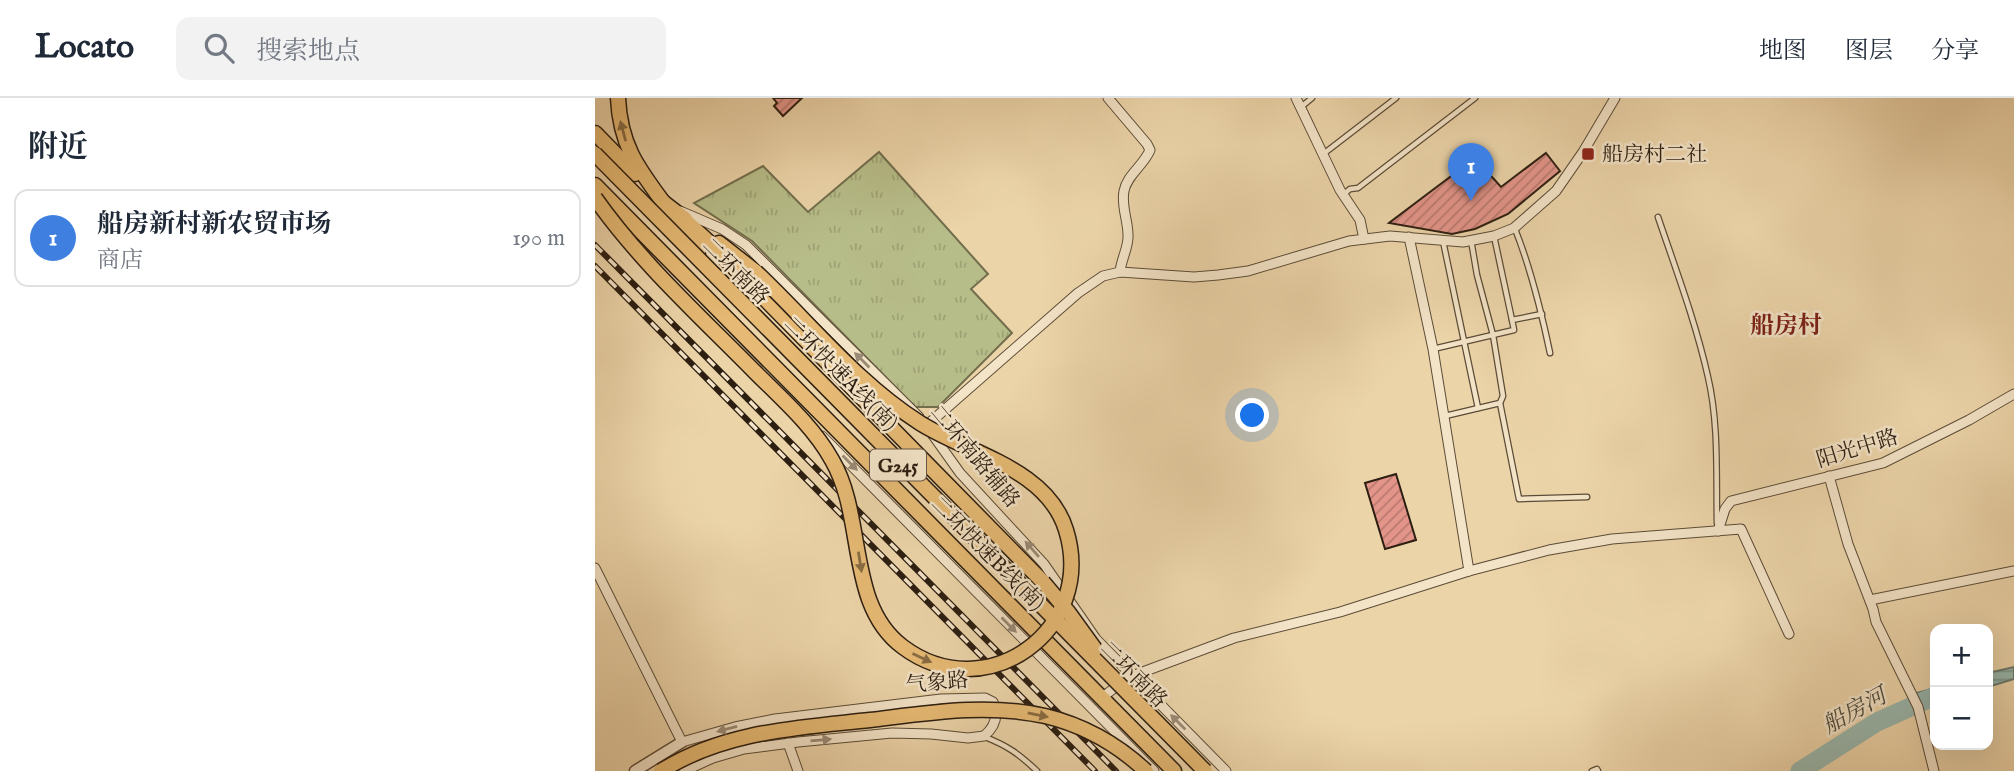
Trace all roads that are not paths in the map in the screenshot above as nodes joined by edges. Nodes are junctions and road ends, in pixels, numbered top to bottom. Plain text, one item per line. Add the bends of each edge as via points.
1 (618, 98) edge
2 (1108, 98) edge
3 (1312, 98) edge
4 (1396, 98) edge
5 (1475, 98) edge
6 (1615, 98) edge
7 (1298, 103) edge
8 (595, 133) edge
9 (1322, 155) junction
10 (595, 156) edge
11 (595, 183) edge
12 (1343, 194) junction
13 (595, 198) edge
14 (663, 202) junction
15 (595, 205) edge
16 (1658, 217) dead end
17 (1514, 228) junction
18 (1495, 236) junction
19 (1409, 237) junction
20 (1364, 239) junction
21 (1443, 240) junction
22 (1471, 240) junction
23 (1121, 272) junction
24 (752, 277) junction
25 (735, 300) junction
26 (1542, 314) junction
27 (1512, 320) junction
28 (1493, 335) junction
29 (1465, 341) junction
30 (1433, 349) junction
31 (1550, 353) dead end
32 (2014, 394) edge
33 (1500, 403) junction
34 (1478, 408) junction
35 (1444, 416) junction
36 (926, 426) junction
37 (1829, 476) junction
38 (1587, 497) dead end
39 (1717, 531) junction
40 (595, 568) edge
41 (1469, 571) junction
42 (2014, 571) edge
43 (1870, 600) junction
44 (1789, 634) dead end
45 (1132, 676) junction
46 (1122, 689) junction
47 (1104, 696) junction
48 (984, 736) junction
49 (682, 742) junction
50 (788, 743) junction
51 (635, 771) edge
52 (661, 771) edge
53 (684, 771) edge
54 (797, 771) edge
55 (1037, 771) edge
56 (1146, 771) edge
57 (1154, 771) edge
58 (1176, 771) edge
59 (1203, 771) edge
60 (1226, 771) edge
61 (1592, 771) edge
62 (1598, 771) edge
63 (1934, 771) edge

14 -> 1 main road via 630,152
2 - 23 street via 1150,150 1124,191 1128,243
3 - 7 lane
4 - 9 lane
5 - 12 lane via 1358,188
6 - 17 street via 1556,191
7 - 9 street
8 - 14 main road
9 - 12 street
10 - 25 main road, 二环南路 / G245
10 - 46 main road, 二环快速A线(南), bridge
11 - 47 main road, 二环南路 / G245
11 - 58 main road, 二环快速B线(南)
12 - 20 street via 1360,220
13 -> 24 main road, bridge via 641,255 824,447 848,496 870,602 893,638 931,662 965,668 1013,658 1036,643 1059,615 1071,573 1067,533 1051,501 1020,475 935,432 892,403
14 - 24 main road via 736,255
14 - 25 main road
36 -> 14 street, 二环南路辅路 via 746,246 722,229
15 -> 57 street
16 - 39 lane via 1709,379
17 - 18 street
17 - 26 lane
18 - 22 street
18 - 27 lane
19 - 20 street
19 - 21 street
19 - 30 street
20 - 23 street via 1228,274 1194,277
21 - 22 street
21 - 29 lane
22 - 28 lane
23 - 36 street via 1103,276 1078,293
24 - 46 main road, bridge via 1050,589
25 - 46 main road, 二环南路 / G245
26 - 27 lane
26 - 31 lane
27 - 28 lane via 1514,330
28 - 29 lane
28 - 33 lane via 1503,396
29 - 30 lane
29 - 34 lane
30 - 35 street
32 - 37 street, 阳光中路 via 1883,463
33 - 34 lane
33 - 38 lane via 1519,499
34 - 35 lane
35 - 41 street
45 -> 36 street, 二环南路辅路 via 1096,639 1044,564 960,473
37 - 39 street, 阳光中路 via 1731,500
37 - 43 street
39 - 41 street via 1612,539
39 - 44 street via 1741,529
40 - 49 street
41 - 45 street via 1234,638
42 - 43 street
43 - 63 street via 1876,622 1918,707
45 - 46 street
60 -> 45 street, 二环南路辅路
46 - 47 street
46 - 59 main road, 二环快速A线(南), bridge
47 - 58 main road, 二环南路 / G245
48 -> 49 street, 气象路 via 995,724 996,709 985,698 775,719
50 -> 48 street via 891,733
48 - 55 lane via 1019,753
49 - 51 street, 气象路
50 - 53 street via 744,749
50 - 54 street
52 -> 56 main road, bridge via 710,746 759,733 978,710 1034,714 1070,724 1112,744
61 - 62 lane

